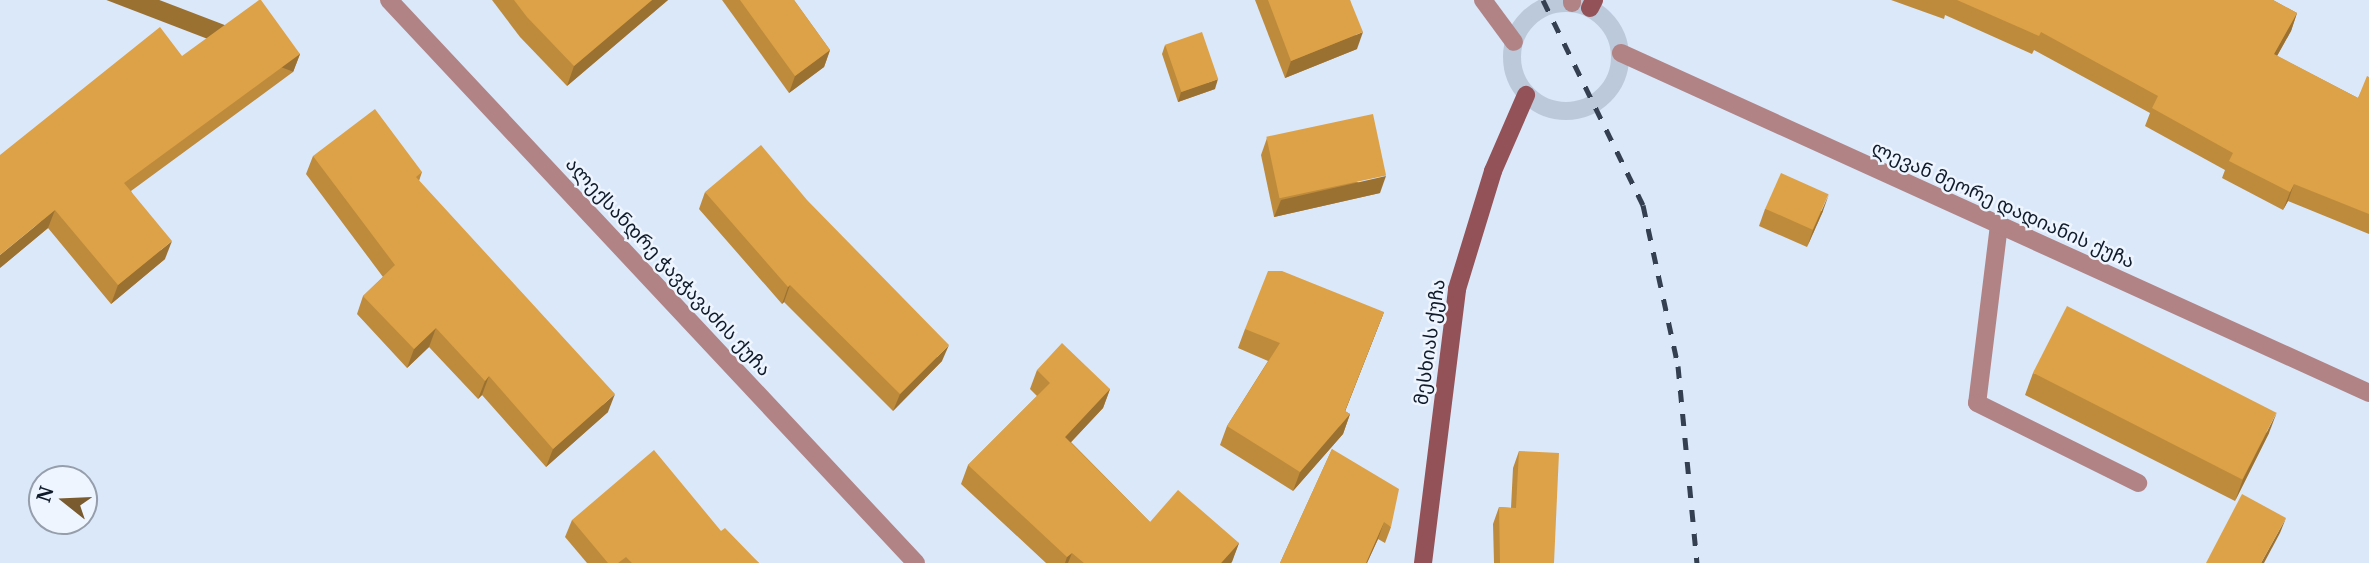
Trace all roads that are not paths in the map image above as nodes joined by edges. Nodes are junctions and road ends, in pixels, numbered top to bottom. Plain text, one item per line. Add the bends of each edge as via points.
1 (389, 0) edge
2 (1483, 0) edge
3 (1514, 42) dead end
4 (1620, 54) dead end
5 (1526, 95) dead end
6 (1998, 225) junction
7 (2369, 393) edge
8 (2138, 483) dead end
9 (916, 563) edge
10 (1423, 563) edge

1 - 9 street, ალექსანდრე ჭავჭავაძის ქუჩა
2 - 3 street
4 - 6 street, ლევან მეორე დადიანის ქუჩა
5 - 10 street, მესხიას ქუჩა via 1493,171 1457,289
6 - 7 street, ლევან მეორე დადიანის ქუჩა
6 - 8 street via 1977,403

